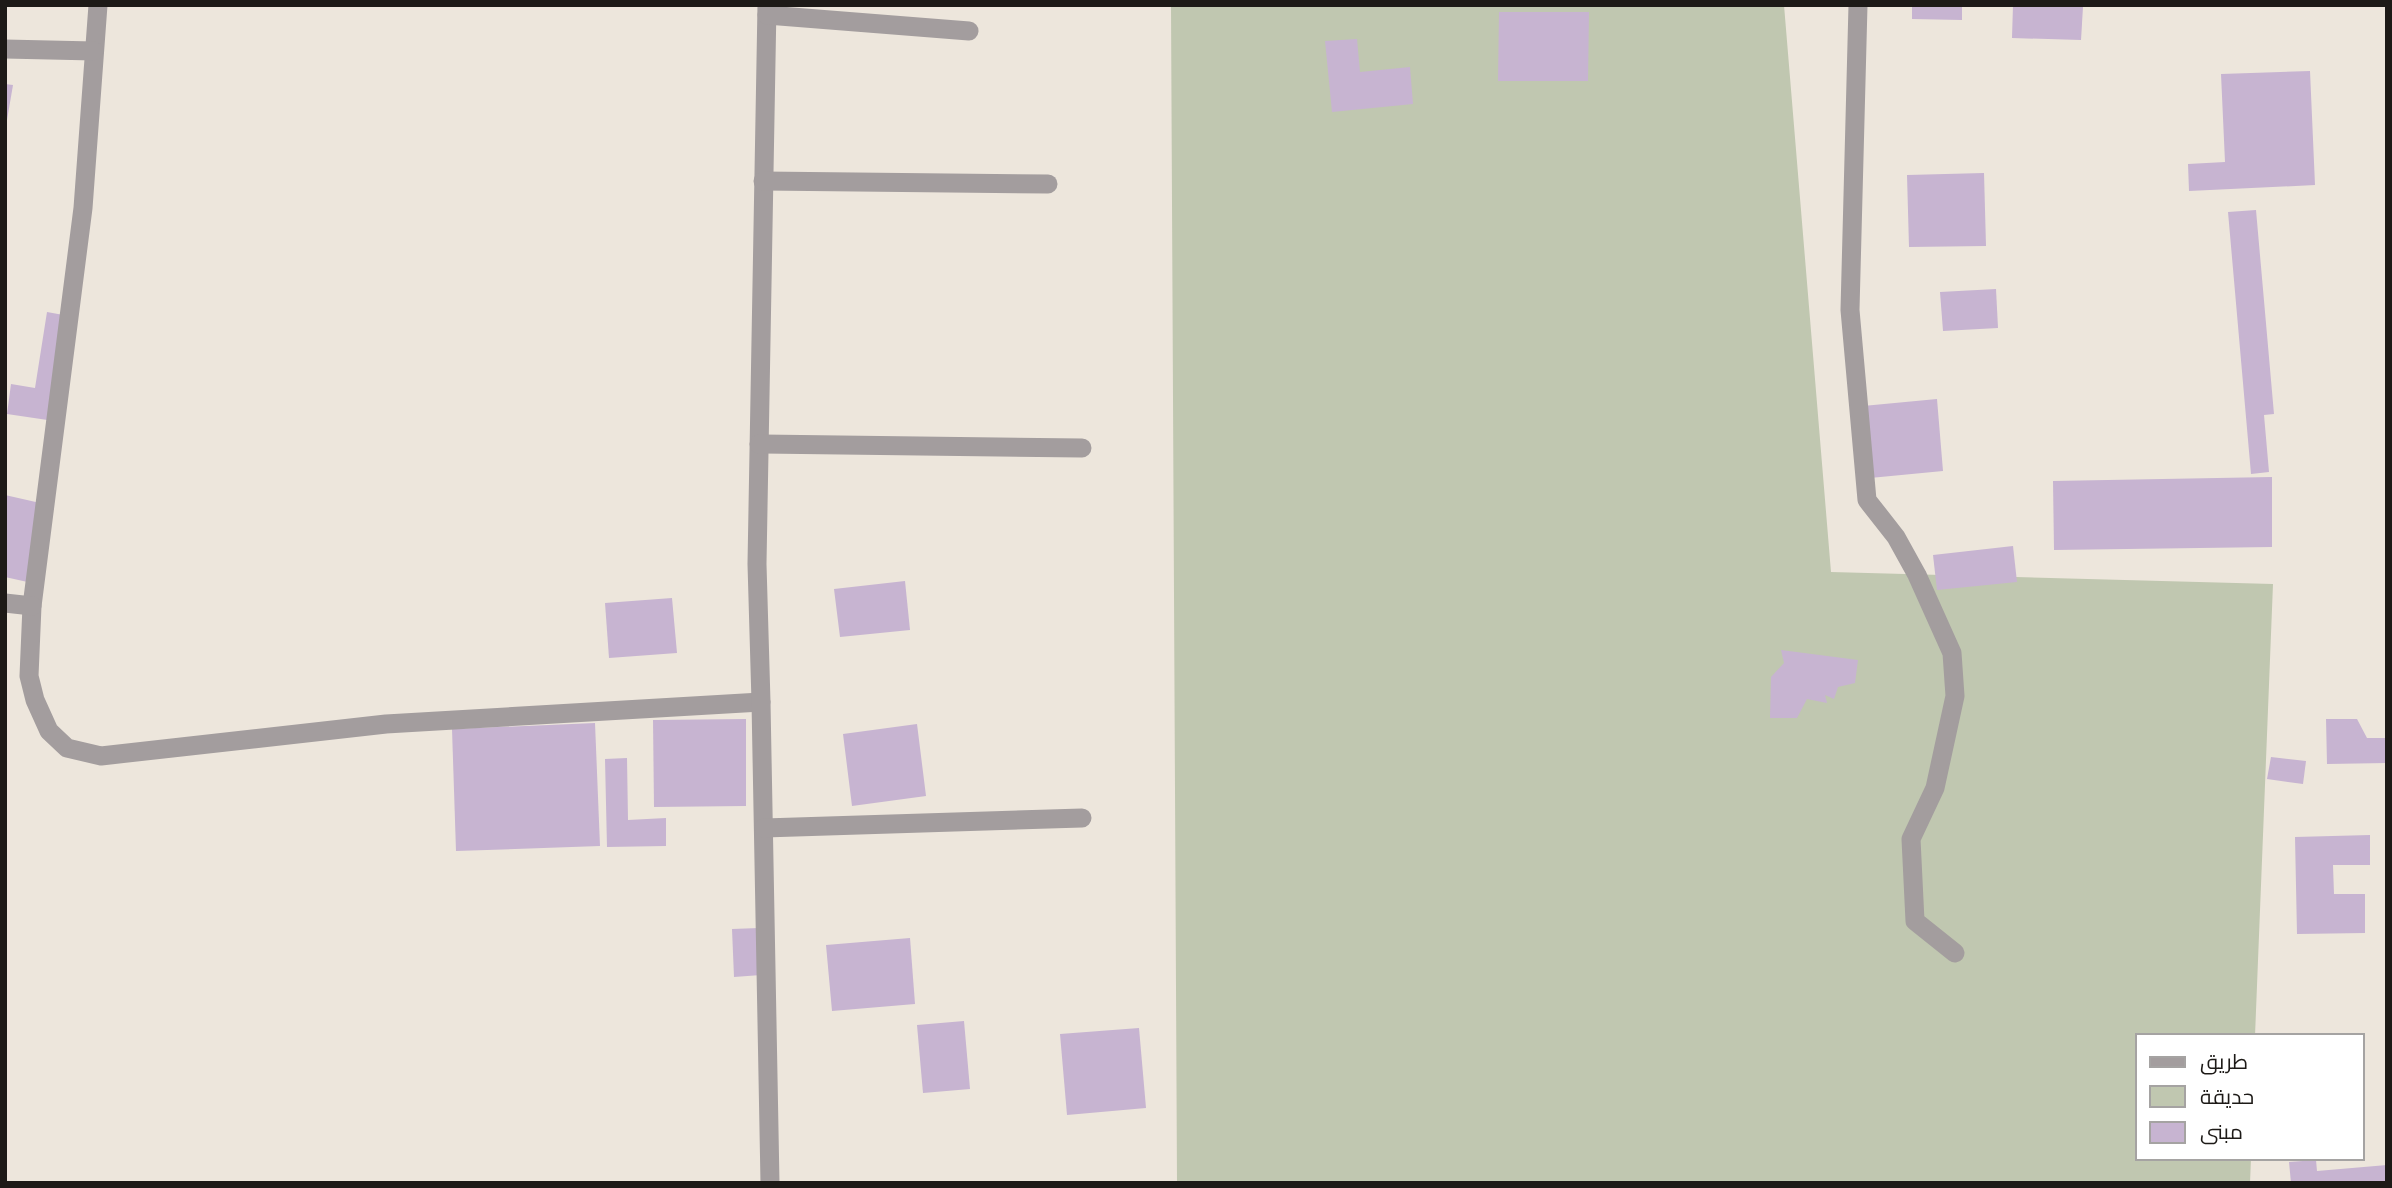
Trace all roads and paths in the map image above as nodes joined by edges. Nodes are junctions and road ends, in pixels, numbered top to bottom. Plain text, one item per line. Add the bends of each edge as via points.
1 (98, 5) edge
2 (1858, 5) edge
3 (767, 10) edge
4 (970, 31) dead end
5 (5, 49) edge
6 (94, 51) junction
7 (763, 181) junction
8 (1048, 184) dead end
9 (759, 443) junction
10 (1082, 448) dead end
11 (5, 603) edge
12 (32, 607) junction
13 (761, 702) junction
14 (1082, 818) dead end
15 (764, 828) junction
16 (1955, 953) dead end
17 (770, 1183) edge

1 - 6 street
2 - 16 street via 1850,310 1867,499 1917,575 1952,653 1955,696 1935,788 1911,839 1915,921
3 - 4 street
3 - 7 street
5 - 6 street
6 - 12 street via 83,208
7 - 8 street
7 - 9 street
9 - 10 street
9 - 13 street
11 - 12 street
12 - 13 street via 29,676 49,732 67,748 101,757 386,724
13 - 15 street
14 - 15 street
15 - 17 street

